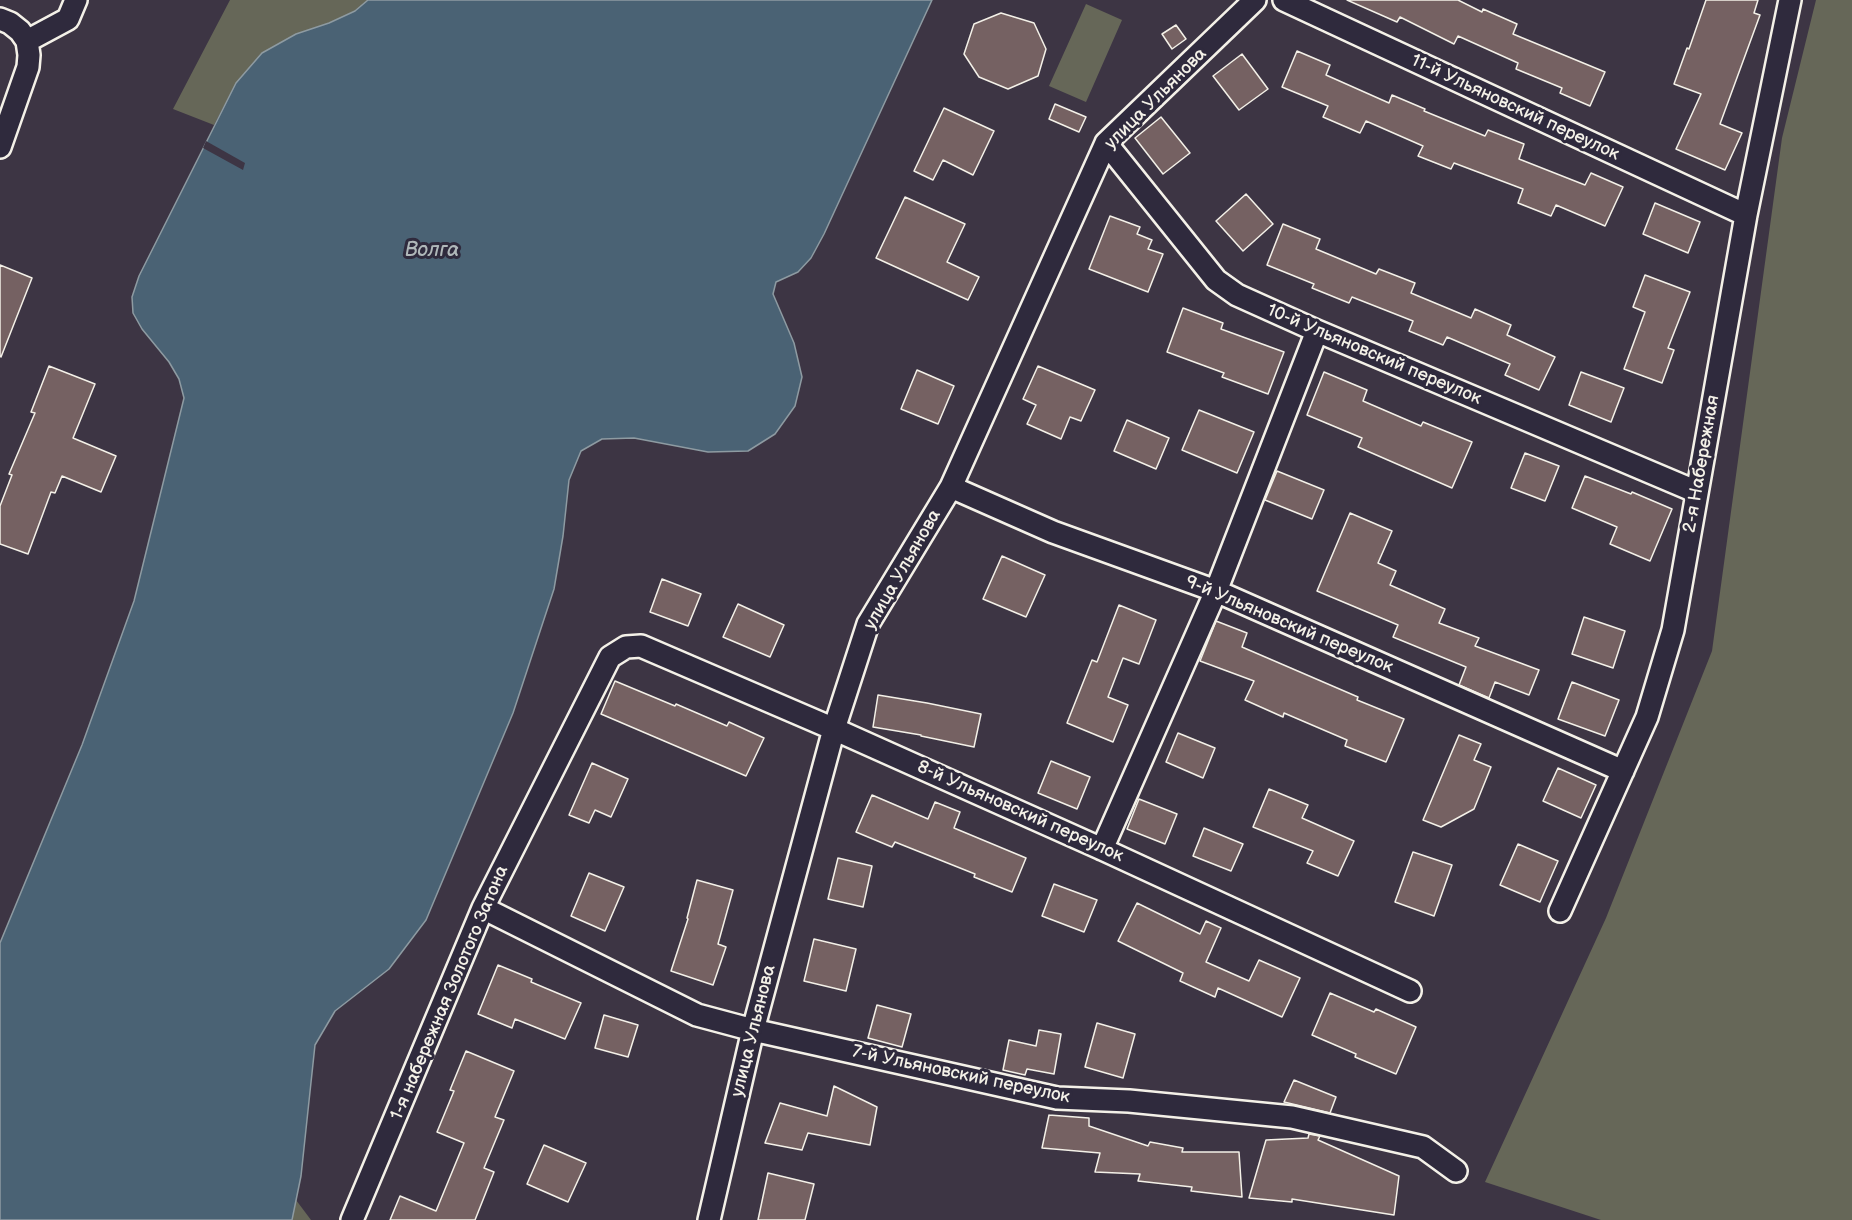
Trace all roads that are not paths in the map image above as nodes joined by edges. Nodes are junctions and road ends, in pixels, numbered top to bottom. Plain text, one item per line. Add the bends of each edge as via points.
1 (76, 0) edge
2 (1255, 0) edge
3 (1284, 0) edge
4 (1790, 0) edge
5 (0, 19) edge
6 (27, 41) junction
7 (1106, 143) junction
8 (0, 147) edge
9 (1746, 215) junction
10 (1317, 331) junction
11 (951, 487) junction
12 (1697, 492) junction
13 (1216, 591) junction
14 (626, 647) joint
15 (834, 729) junction
16 (1623, 771) junction
17 (1102, 849) junction
18 (483, 908) junction
19 (1560, 911) dead end
20 (1410, 991) dead end
21 (753, 1030) junction
22 (1456, 1171) dead end
23 (352, 1220) edge
24 (709, 1220) edge

1 - 6 street via 68,20
2 - 7 street, улица Ульянова
3 - 9 street, 11-й Ульяновский переулок
4 - 9 street, 2-я Набережная
5 - 6 street via 15,27
6 - 8 street via 28,67
7 - 10 street, 10-й Ульяновский переулок via 1216,280 1237,295
7 - 11 street, улица Ульянова
9 - 12 street, 2-я Набережная
10 - 12 street, 10-й Ульяновский переулок
10 - 13 street
11 - 13 street, 9-й Ульяновский переулок via 1053,532
11 - 15 street, улица Ульянова via 868,624
12 - 16 street, 2-я Набережная via 1673,630 1647,717
13 - 16 street, 9-й Ульяновский переулок
13 - 17 street
14 - 15 street, 8-й Ульяновский переулок via 641,646
14 - 18 street, 1-я набережная Золотого Затона via 610,657
15 - 17 street, 8-й Ульяновский переулок
15 - 21 street, улица Ульянова
16 - 19 street, 2-я Набережная
17 - 20 street, 8-й Ульяновский переулок
18 - 21 street, 7-й Ульяновский переулок via 697,1015
18 - 23 street, 1-я набережная Золотого Затона
21 - 22 street, 7-й Ульяновский переулок via 1057,1098 1292,1117 1423,1147
21 - 24 street, улица Ульянова

